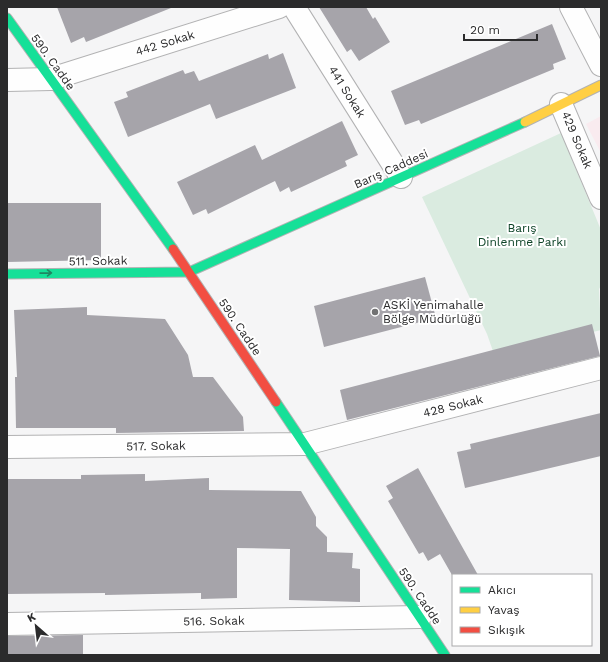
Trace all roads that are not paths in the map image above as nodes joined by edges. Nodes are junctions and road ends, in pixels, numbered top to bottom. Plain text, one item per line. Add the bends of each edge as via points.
1 (280, 7) edge
2 (294, 7) edge
3 (571, 7) edge
4 (7, 18) edge
5 (601, 65) edge
6 (51, 79) junction
7 (7, 80) edge
8 (601, 85) edge
9 (562, 104) junction
10 (401, 177) junction
11 (601, 198) edge
12 (189, 272) junction
13 (7, 274) edge
14 (601, 368) edge
15 (305, 444) junction
16 (7, 447) edge
17 (420, 617) junction
18 (7, 624) edge
19 (445, 655) edge

1 - 6 street, 442 Sokak
2 - 10 street, 441 Sokak
3 - 5 street
4 - 6 street, 590. Cadde
6 - 7 street, 442 Sokak
6 - 12 street, 590. Cadde
8 - 9 street, Barış Caddesi
9 - 10 street, Barış Caddesi
9 - 11 street, 429 Sokak
10 - 12 street, Barış Caddesi
13 -> 12 street, 511. Sokak
12 - 15 street, 590. Cadde
14 - 15 street, 428 Sokak
15 - 16 street, 517. Sokak
15 - 17 street, 590. Cadde
17 - 18 street, 516. Sokak
17 - 19 street, 590. Cadde

